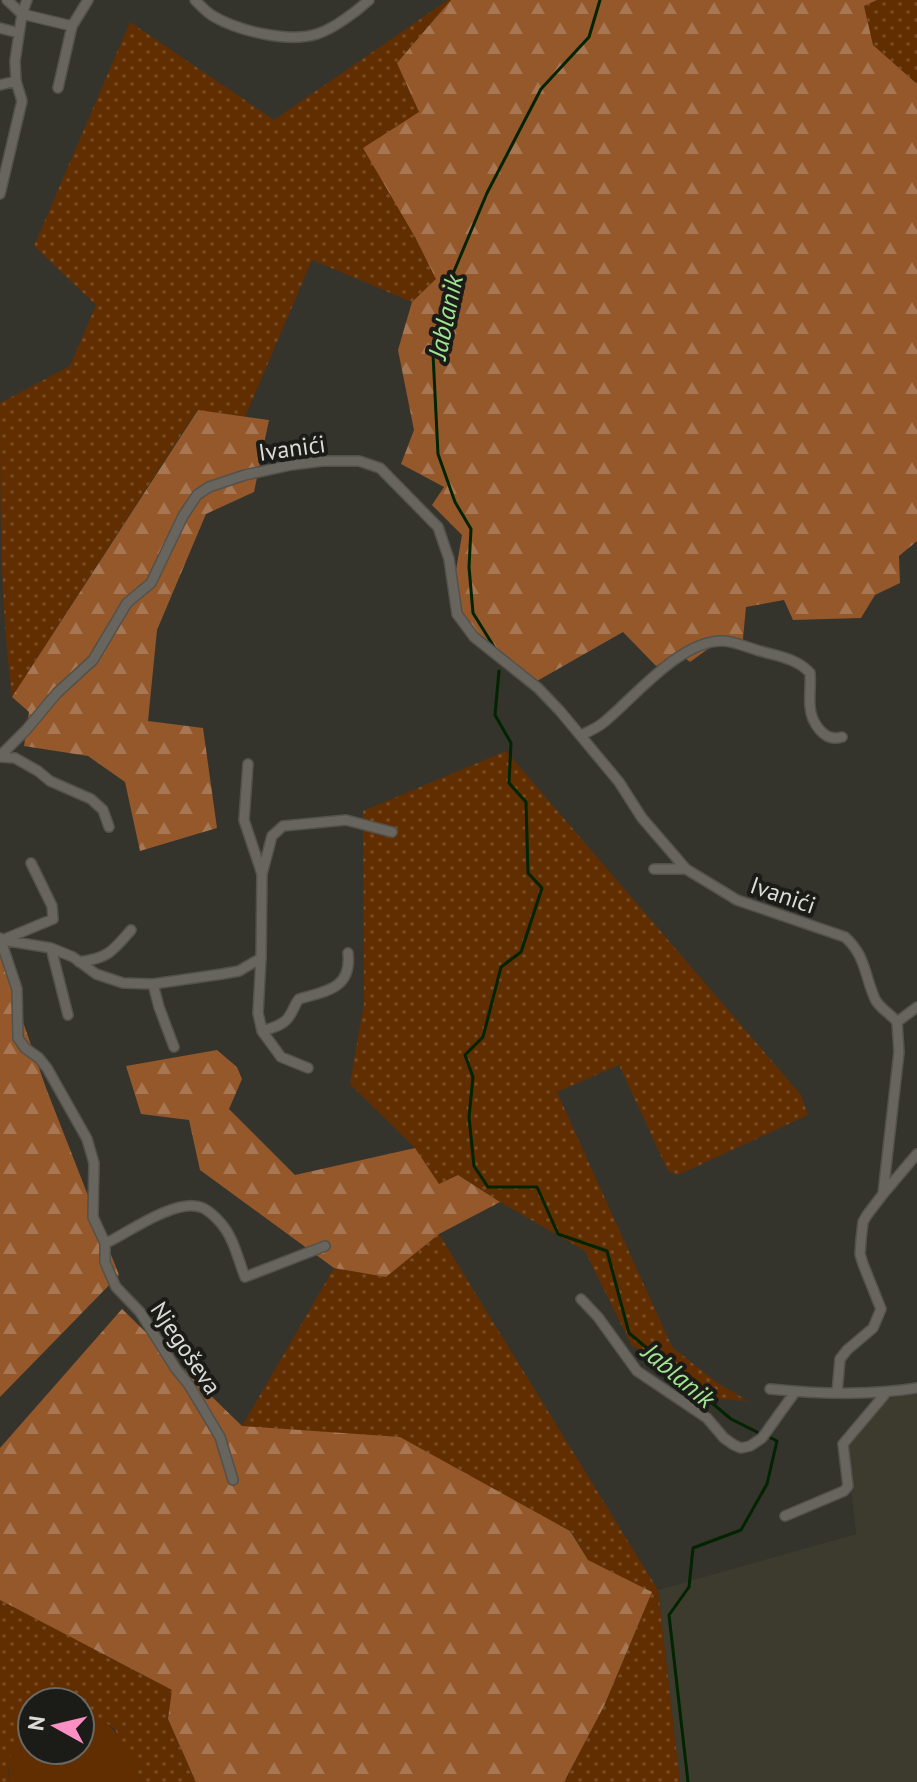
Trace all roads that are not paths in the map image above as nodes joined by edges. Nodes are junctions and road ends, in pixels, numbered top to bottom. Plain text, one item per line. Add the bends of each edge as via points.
1 (7, 0) edge
2 (27, 0) edge
3 (88, 0) edge
4 (195, 0) edge
5 (369, 0) edge
6 (22, 14) junction
7 (72, 26) junction
8 (0, 28) edge
9 (19, 33) junction
10 (16, 81) junction
11 (0, 85) edge
12 (58, 88) dead end
13 (0, 194) edge
14 (582, 735) junction
15 (842, 737) dead end
16 (0, 757) edge
17 (248, 764) dead end
18 (109, 827) dead end
19 (392, 832) dead end
20 (31, 863) dead end
21 (654, 869) dead end
22 (686, 869) junction
23 (262, 874) junction
24 (131, 930) dead end
25 (1, 939) edge
26 (51, 948) junction
27 (348, 953) dead end
28 (261, 958) junction
29 (79, 962) junction
30 (153, 984) junction
31 (917, 1007) edge
32 (68, 1015) dead end
33 (897, 1022) junction
34 (262, 1031) junction
35 (174, 1047) dead end
36 (308, 1068) dead end
37 (917, 1154) edge
38 (883, 1194) junction
39 (105, 1243) junction
40 (325, 1246) dead end
41 (581, 1299) dead end
42 (917, 1388) edge
43 (770, 1389) dead end
44 (795, 1392) junction
45 (837, 1393) junction
46 (886, 1393) junction
47 (233, 1480) dead end
48 (785, 1516) dead end

1 - 6 street
2 - 6 street
3 - 7 street
4 - 5 street via 224,22 300,37 318,34
6 - 7 street
6 - 9 street
7 - 12 street
8 - 9 street
9 - 10 street
10 - 11 street
10 - 13 street via 22,101
14 - 15 street via 694,647 725,641 804,666 810,673 815,723 826,737
14 - 16 street, Ivanići via 538,688 474,637 457,614 438,527 380,468 359,461 323,461 245,475 197,495 151,583 127,603 93,660
14 - 22 street, Ivanići
16 - 18 street via 15,758 91,799 103,810
17 - 23 street via 244,820
19 - 23 street via 346,820 283,826 272,836
20 - 25 street via 53,919
21 - 22 street
22 - 33 street, Ivanići via 737,900 845,937 863,960 878,1004
23 - 28 street
24 - 29 street via 108,955
25 - 26 street
25 - 39 street, Njegoševa via 17,989 18,1038 47,1068 87,1139 94,1163 93,1217
26 - 29 street
26 - 32 street
27 - 34 street via 349,966 336,988 299,999 285,1021
28 - 30 street via 239,971
28 - 34 street
29 - 30 street via 123,983
30 - 35 street
31 - 33 street
33 - 38 street via 899,1052
34 - 36 street via 281,1057
37 - 38 street
38 - 45 street via 863,1222 860,1254 881,1309 873,1328 840,1359
39 - 40 street via 164,1212 200,1206 227,1231 245,1277
39 - 47 street, Njegoševa via 105,1262 116,1287 140,1312 189,1385 220,1437
41 - 44 street via 637,1371 707,1418 734,1445 750,1446 762,1438
42 - 46 street
43 - 44 street
44 - 45 street
45 - 46 street
46 - 48 street via 843,1444 848,1486 844,1491

